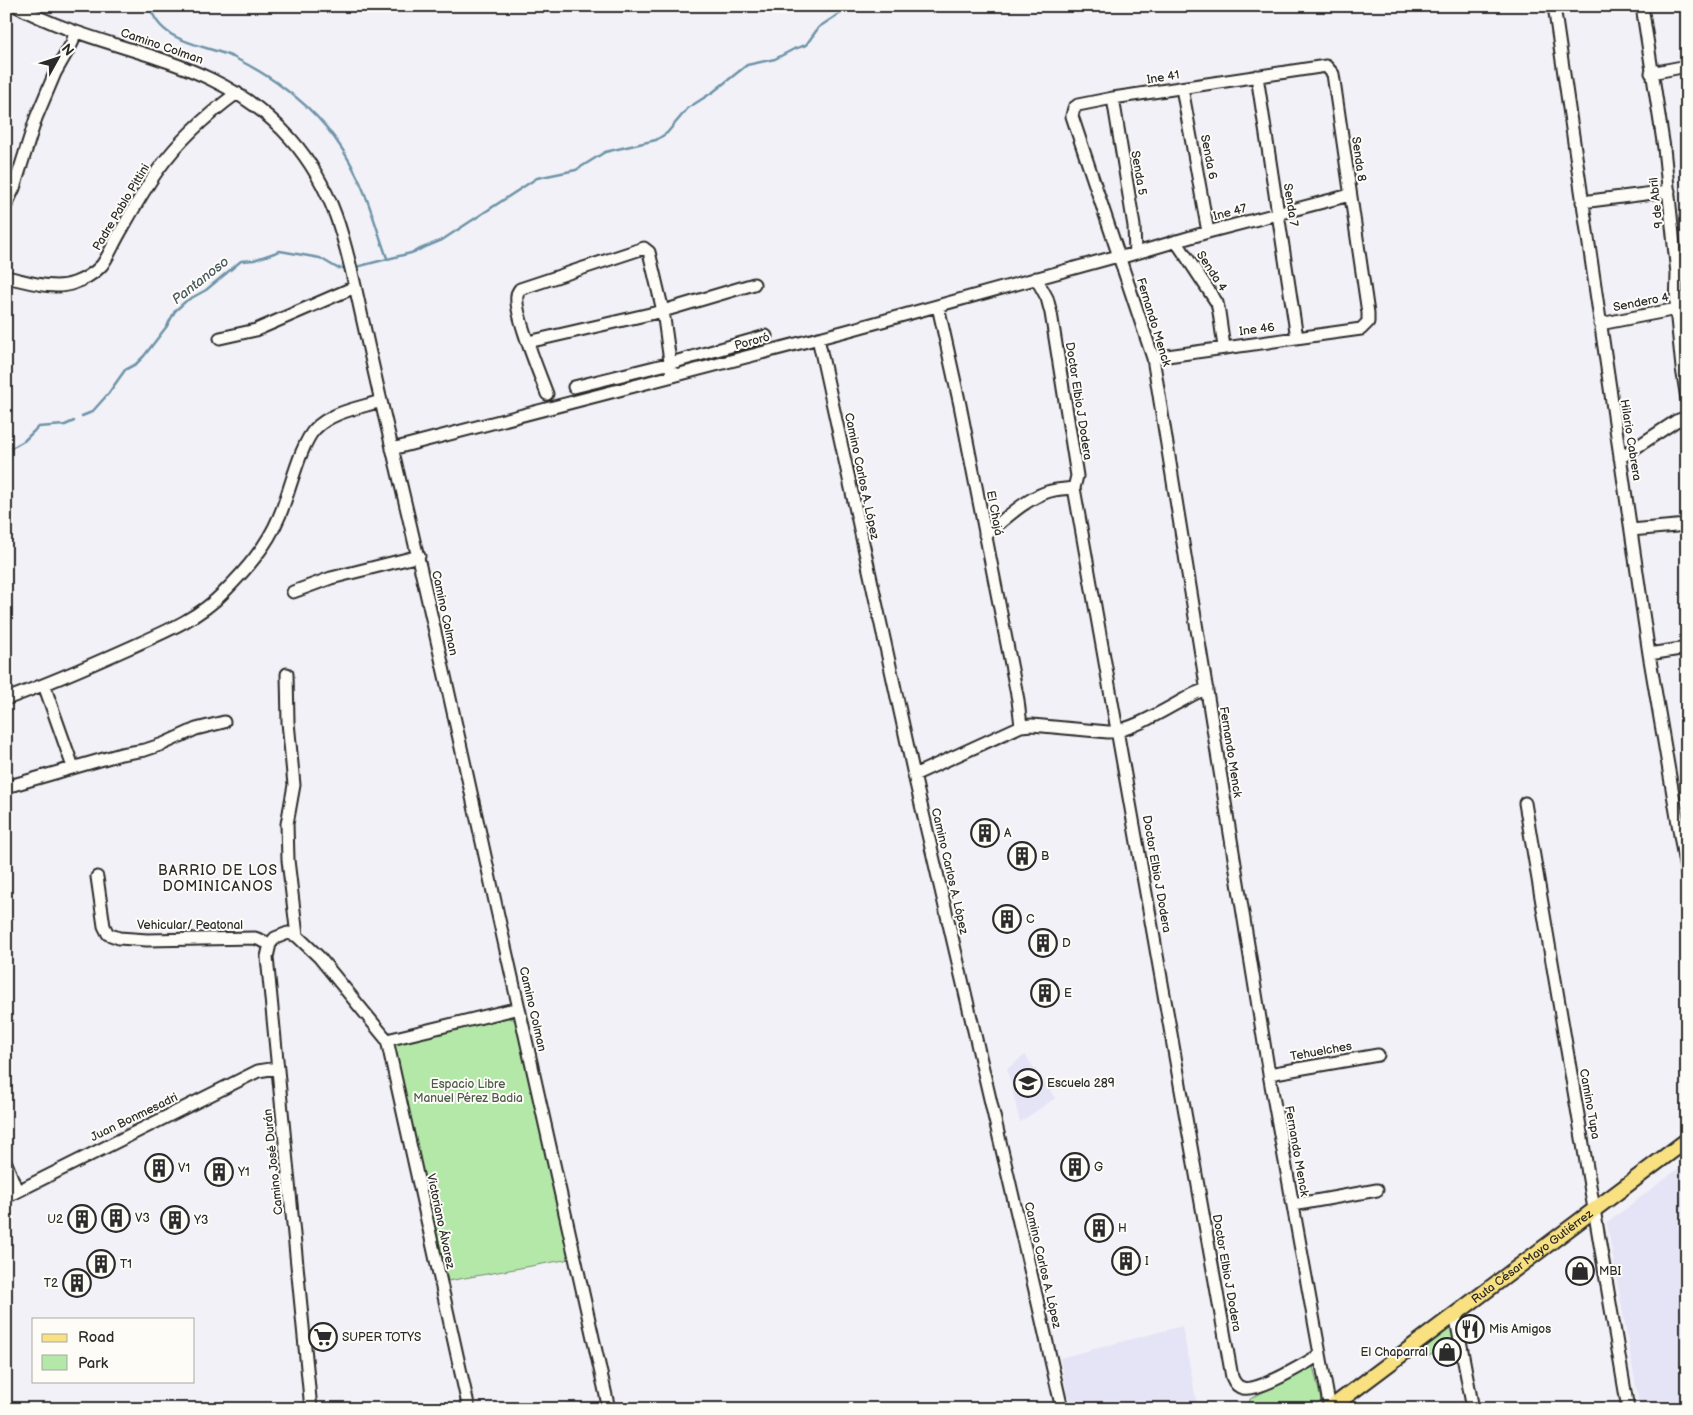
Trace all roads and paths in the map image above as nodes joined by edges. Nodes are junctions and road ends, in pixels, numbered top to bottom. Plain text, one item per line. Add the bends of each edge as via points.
1 (16, 6) edge
2 (1554, 6) edge
3 (1642, 6) edge
4 (75, 32) junction
5 (1687, 66) edge
6 (1652, 73) junction
7 (1257, 76) junction
8 (1182, 88) junction
9 (237, 93) junction
10 (1113, 98) junction
11 (1074, 108) joint
12 (1669, 191) junction
13 (1350, 195) junction
14 (1582, 202) junction
15 (6, 205) edge
16 (1279, 213) junction
17 (1208, 232) junction
18 (1176, 242) junction
19 (1135, 253) junction
20 (1118, 256) junction
21 (6, 277) edge
22 (1036, 278) junction
23 (754, 284) dead end
24 (356, 287) junction
25 (938, 306) junction
26 (1682, 308) edge
27 (663, 311) junction
28 (1600, 324) junction
29 (1365, 326) joint
30 (766, 336) dead end
31 (220, 338) dead end
32 (818, 338) junction
33 (1298, 338) junction
34 (528, 342) junction
35 (1224, 347) junction
36 (1153, 358) junction
37 (671, 363) junction
38 (672, 376) junction
39 (574, 386) dead end
40 (547, 394) dead end
41 (1687, 398) edge
42 (381, 401) junction
43 (1687, 417) edge
44 (392, 449) junction
45 (1620, 458) junction
46 (1074, 488) junction
47 (1687, 525) edge
48 (1630, 530) junction
49 (986, 535) junction
50 (418, 556) junction
51 (293, 592) dead end
52 (1687, 648) edge
53 (1649, 654) junction
54 (287, 674) dead end
55 (44, 685) junction
56 (1207, 689) junction
57 (6, 699) edge
58 (224, 722) dead end
59 (1021, 726) junction
60 (1118, 731) junction
61 (73, 767) junction
62 (914, 775) junction
63 (6, 787) edge
64 (1525, 803) dead end
65 (1687, 876) edge
66 (97, 877) dead end
67 (297, 936) junction
68 (270, 944) junction
69 (519, 1008) junction
70 (387, 1040) junction
71 (1378, 1054) dead end
72 (277, 1068) junction
73 (1269, 1074) junction
74 (1687, 1140) edge
75 (6, 1163) edge
76 (1377, 1190) dead end
77 (12, 1194) edge
78 (1293, 1205) junction
79 (1594, 1209) junction
80 (1455, 1314) junction
81 (1320, 1355) junction
82 (311, 1409) edge
83 (469, 1409) edge
84 (609, 1409) edge
85 (1062, 1409) edge
86 (1329, 1409) edge
87 (1473, 1409) edge
88 (1628, 1409) edge

1 - 4 street, Camino Colman
2 - 14 street, Hilario Cabrera
3 - 6 street, 9 de Abril
4 - 9 street, Camino Colman via 180,64
4 - 15 street via 36,118
5 - 6 street
6 - 12 street, 9 de Abril
7 - 8 street, Ine 41
7 - 13 street, Senda 8 via 1326,66 1330,69
7 - 16 street, Senda 7
8 - 10 street, Ine 41
8 - 17 street, Senda 6
9 - 21 street, Padre Pablo Pittini via 199,123 179,144 141,196 102,265 91,274 73,284 59,286
9 - 24 street, Camino Colman via 269,116 310,163 333,205
10 - 11 street, Ine 41
10 - 19 street, Senda 5 via 1134,226
11 - 20 street, Fernando Menck via 1072,116
12 - 14 street
12 - 26 street, 9 de Abril
13 - 16 street, Ine 47
13 - 29 street, Senda 8 via 1368,313
14 - 28 street, Hilario Cabrera
16 - 17 street, Ine 47
16 - 33 street, Senda 7
17 - 18 street, Ine 47
18 - 19 street, Ine 47
18 - 35 street, Senda 4 via 1217,303
19 - 20 street, Ine 47
20 - 22 street, Pororó
20 - 36 street, Fernando Menck
22 - 25 street, Pororó
22 - 46 street, Doctor Elbio J Dodera via 1051,313 1078,476
23 - 27 street
24 - 31 street via 256,330
24 - 42 street, Camino Colman
25 - 32 street, Pororó
25 - 49 street, El Chajá
26 - 28 street, Sendero 4
26 - 41 street, 9 de Abril via 1682,368
27 - 34 street
27 - 34 street via 649,252 644,248 637,249 520,289 516,297
27 - 37 street
28 - 45 street, Hilario Cabrera
29 - 33 street, Ine 46
30 - 37 street
32 - 38 street, Pororó
32 - 62 street, Camino Carlos A. López
33 - 35 street, Ine 46
34 - 40 street
35 - 36 street, Ine 46
36 - 56 street, Fernando Menck
37 - 38 street
37 - 39 street
38 - 44 street, Pororó
42 - 44 street, Camino Colman
42 - 55 street via 341,413 315,429 306,443 276,525 259,553 202,611 169,630
43 - 45 street
44 - 50 street, Camino Colman
45 - 48 street, Hilario Cabrera
46 - 49 street via 1045,493 1028,502
46 - 60 street, Doctor Elbio J Dodera
47 - 48 street
48 - 53 street, Hilario Cabrera
49 - 59 street, El Chajá
50 - 51 street via 331,578
50 - 69 street, Camino Colman
52 - 53 street
53 - 65 street, Hilario Cabrera
54 - 67 street via 294,785 287,824 288,860
55 - 57 street
55 - 61 street
56 - 60 street
56 - 73 street, Fernando Menck
58 - 61 street via 196,728 145,750
59 - 60 street
59 - 62 street
60 - 81 street, Doctor Elbio J Dodera via 1232,1377 1242,1388 1259,1387
61 - 63 street
62 - 85 street, Camino Carlos A. López
64 - 79 street, Camino Tupa
66 - 68 street, Vehicular/ Peatonal via 108,934 147,940 255,938
67 - 68 street via 281,934
67 - 70 street via 319,957
68 - 72 street, Camino José Durán via 267,957
69 - 70 street
69 - 84 street, Camino Colman
70 - 83 street, Victoriano Álvarez
71 - 73 street, Tehuelches
72 - 77 street, Juan Bonmesadri via 258,1071
72 - 82 street, Camino José Durán
73 - 78 street, Fernando Menck
74 - 79 main road, Ruta César Mayo Gutiérrez
75 - 77 street
76 - 78 street
78 - 81 street, Fernando Menck
79 - 80 main road, Ruta César Mayo Gutiérrez
79 - 88 street, Camino Tupa
80 - 86 main road, Ruta César Mayo Gutiérrez
80 - 87 street
81 - 86 street, Fernando Menck

